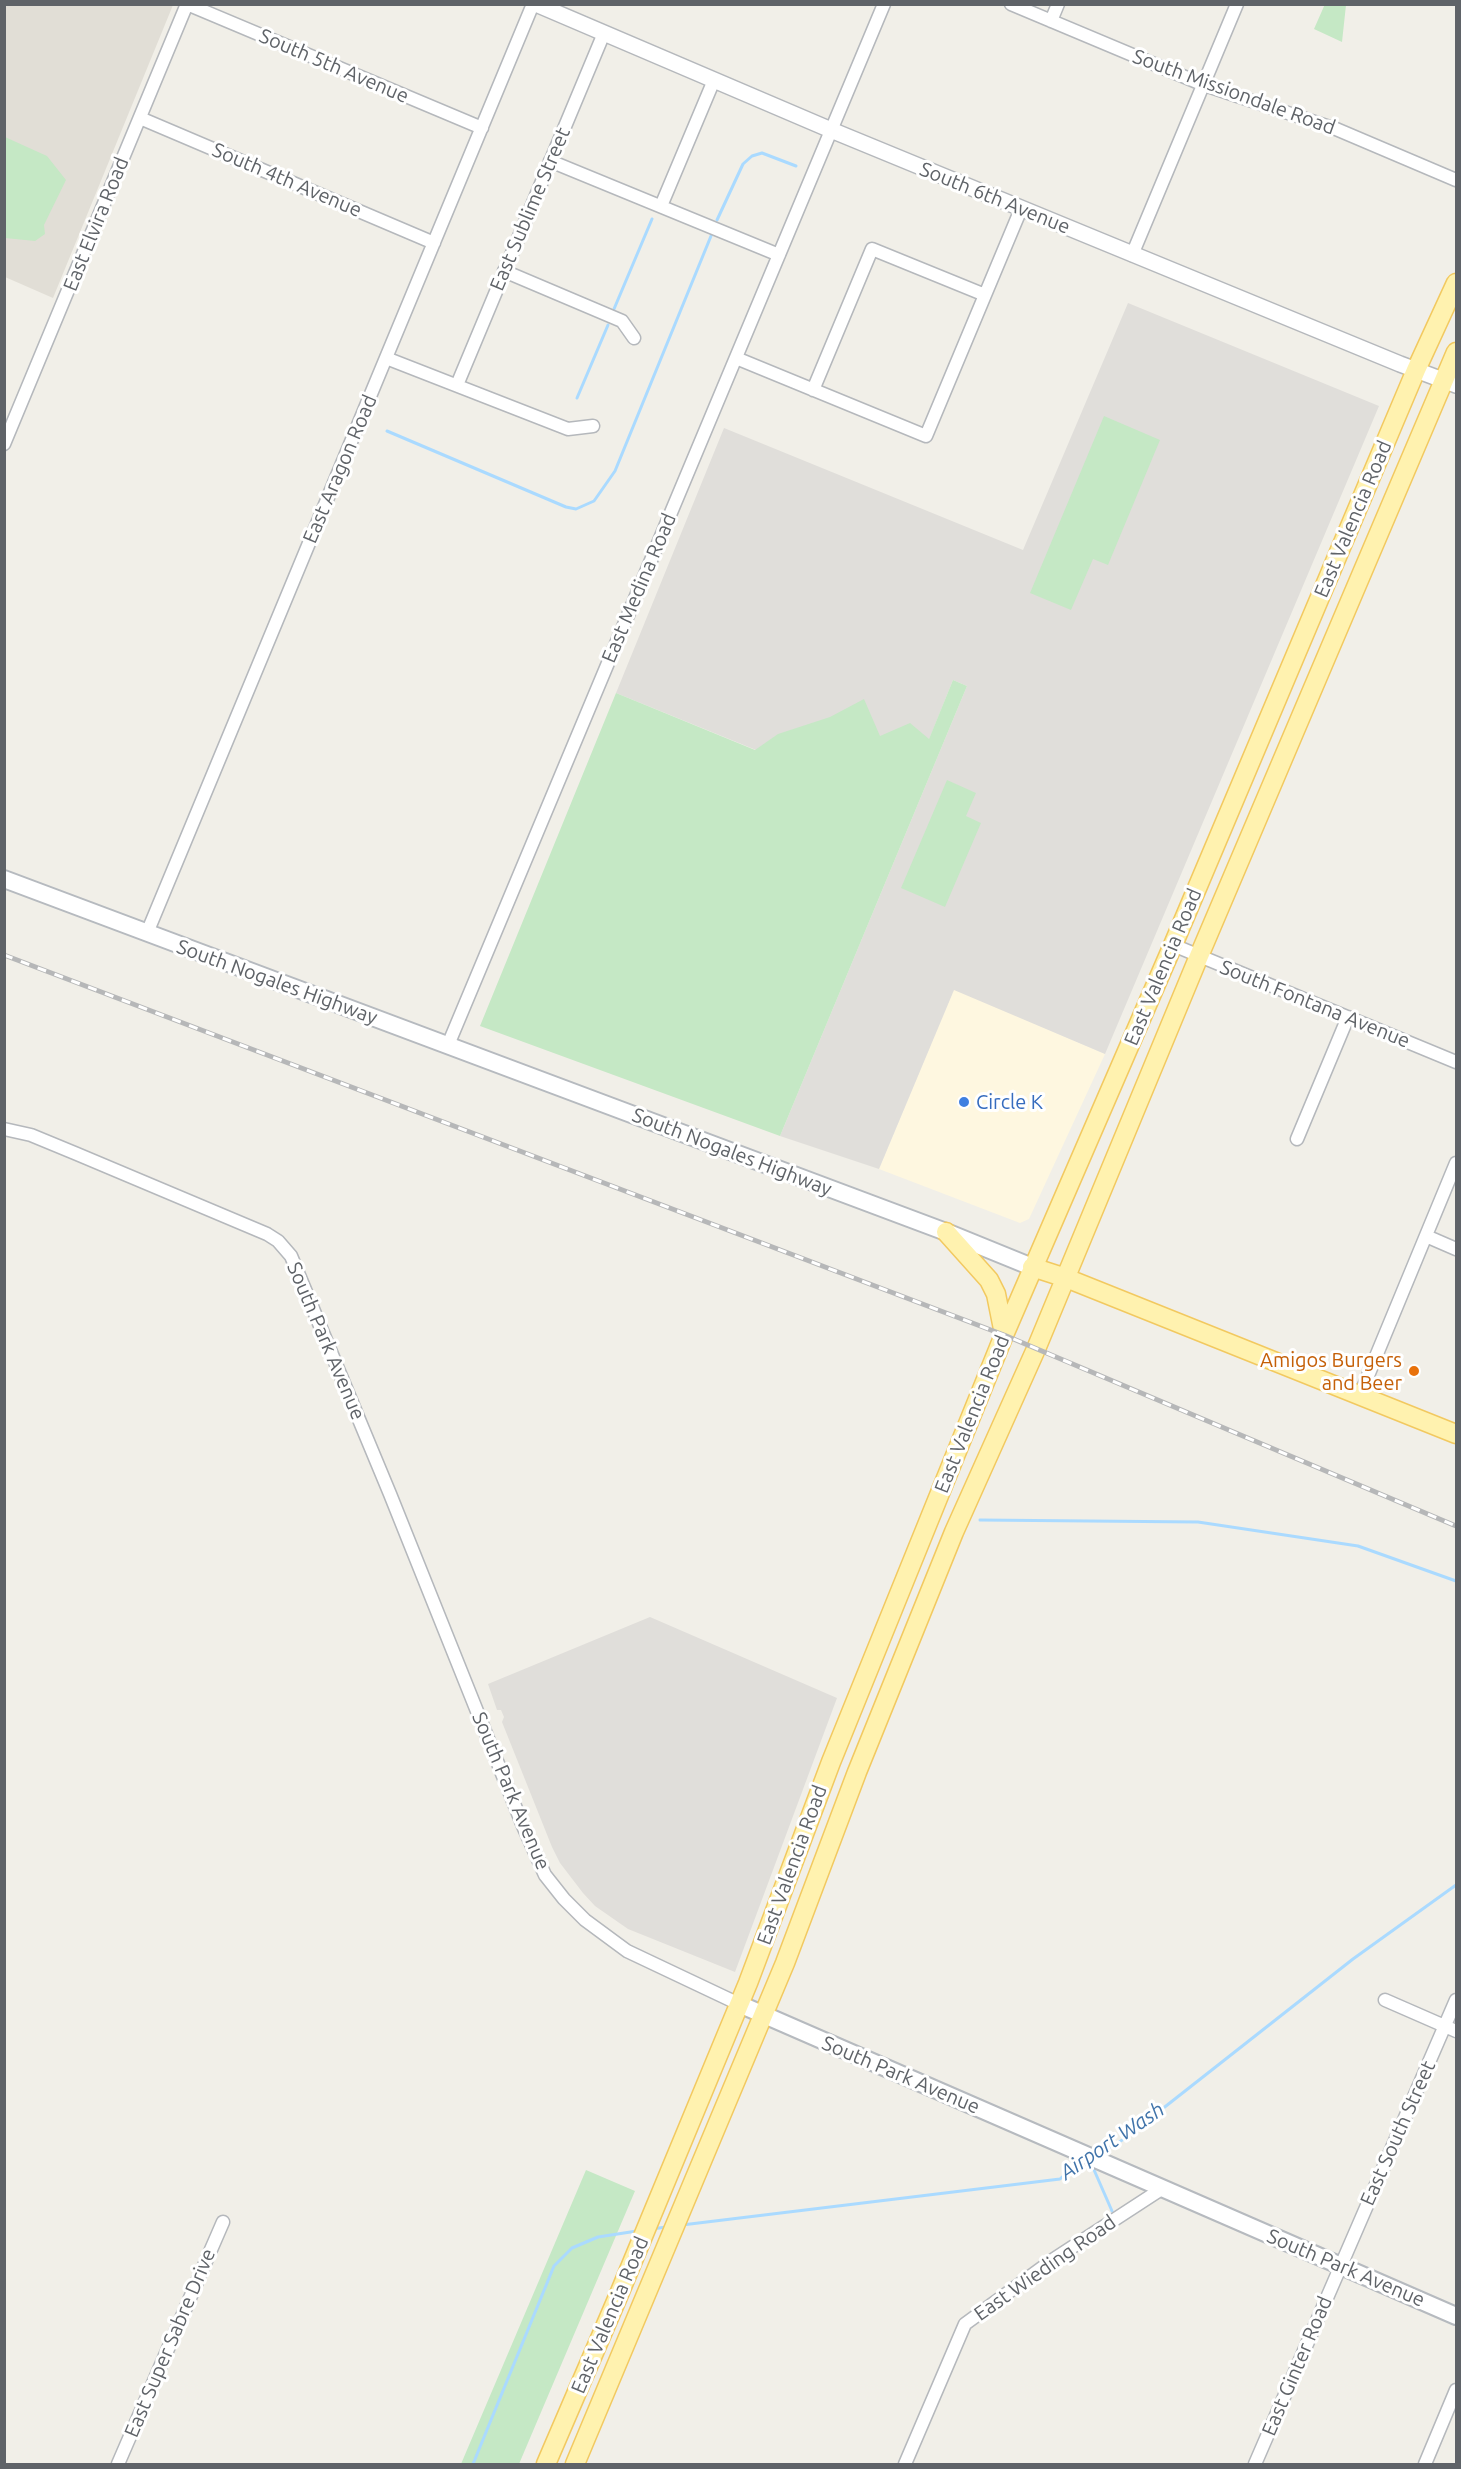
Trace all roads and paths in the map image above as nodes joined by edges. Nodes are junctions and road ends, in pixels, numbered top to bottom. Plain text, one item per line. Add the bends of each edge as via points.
1 (187, 4) edge
2 (534, 4) edge
3 (884, 4) edge
4 (1011, 4) edge
5 (1058, 4) edge
6 (1238, 4) edge
7 (1051, 21) junction
8 (604, 33) junction
9 (714, 80) junction
10 (1204, 85) junction
11 (140, 118) junction
12 (482, 128) junction
13 (831, 130) junction
14 (550, 161) junction
15 (1456, 180) edge
16 (661, 206) junction
17 (1021, 209) junction
18 (434, 243) junction
19 (779, 255) junction
20 (1132, 255) junction
21 (504, 271) junction
22 (1456, 283) edge
23 (985, 295) junction
24 (634, 338) dead end
25 (1456, 352) edge
26 (386, 358) junction
27 (736, 358) junction
28 (1416, 370) junction
29 (1450, 383) edge
30 (457, 385) junction
31 (813, 390) junction
32 (593, 426) dead end
33 (4, 444) edge
34 (1278, 696) junction
35 (1304, 707) junction
36 (4, 879) edge
37 (147, 933) junction
38 (1173, 945) junction
39 (1198, 956) junction
40 (1348, 1017) junction
41 (447, 1045) junction
42 (1456, 1062) edge
43 (4, 1129) edge
44 (1297, 1139) dead end
45 (1456, 1163) edge
46 (946, 1232) junction
47 (1426, 1236) junction
48 (1456, 1249) edge
49 (1032, 1267) junction
50 (1066, 1278) junction
51 (1004, 1335) junction
52 (1360, 1395) junction
53 (1456, 1434) edge
54 (928, 1520) junction
55 (954, 1532) junction
56 (831, 1762) junction
57 (856, 1772) junction
58 (1385, 2000) dead end
59 (1456, 2000) edge
60 (739, 2004) junction
61 (763, 2016) junction
62 (1451, 2029) edge
63 (1163, 2188) junction
64 (223, 2222) dead end
65 (1340, 2267) junction
66 (1456, 2316) edge
67 (1456, 2390) edge
68 (118, 2464) edge
69 (546, 2464) edge
70 (575, 2464) edge
71 (905, 2464) edge
72 (1255, 2464) edge
73 (1425, 2464) edge

1 - 11 street, East Elvira Road
1 - 12 street, South 5th Avenue
2 - 8 street, South 6th Avenue
2 - 12 street, East Aragon Road
3 - 13 street, East Medina Road
4 - 7 street, South Missiondale Road
5 - 7 street
6 - 10 street
7 - 10 street, South Missiondale Road
8 - 9 street, South 6th Avenue
8 - 14 street, East Sublime Street
9 - 13 street, South 6th Avenue
9 - 16 street
10 - 15 street, South Missiondale Road via 1336,129
10 - 20 street
11 - 18 street, South 4th Avenue
11 - 33 street, East Elvira Road
12 - 18 street, East Aragon Road
13 - 17 street, South 6th Avenue
13 - 19 street, East Medina Road
14 - 16 street
14 - 21 street, East Sublime Street
16 - 19 street
17 - 20 street, South 6th Avenue
17 - 23 street
18 - 26 street, East Aragon Road
19 - 27 street, East Medina Road
20 - 28 street, South 6th Avenue
21 - 24 street via 622,321
21 - 30 street, East Sublime Street
22 - 28 main road, East Valencia Road
23 - 31 street via 926,436
23 - 31 street via 872,249
25 - 29 main road, East Valencia Road
26 - 30 street
26 - 37 street, East Aragon Road
27 - 31 street
27 - 41 street, East Medina Road
28 - 29 street, South 6th Avenue
28 - 34 main road, East Valencia Road
29 - 35 main road, East Valencia Road
30 - 32 street via 568,429
34 - 35 main road
34 - 38 main road, East Valencia Road
35 - 39 main road, East Valencia Road
36 - 37 main road, South Nogales Highway
37 - 41 main road, South Nogales Highway
38 - 39 street, South Fontana Avenue
38 - 49 main road, East Valencia Road
39 - 40 street, South Fontana Avenue
39 - 50 main road, East Valencia Road
40 - 42 street, South Fontana Avenue
40 - 44 street
41 - 46 main road, South Nogales Highway
43 - 60 street, South Park Avenue via 31,1135 267,1234 291,1256 545,1875 585,1920 627,1952
45 - 47 street
46 - 49 main road, South Nogales Highway
46 - 51 main road via 989,1280 996,1294
47 - 48 street
47 - 52 street
49 - 50 main road, South Nogales Highway
49 - 51 main road, East Valencia Road
50 - 52 main road, South Nogales Highway
50 - 55 main road, East Valencia Road
51 - 54 main road, East Valencia Road
52 - 53 main road, South Nogales Highway
54 - 55 main road
54 - 56 main road, East Valencia Road
55 - 57 main road, East Valencia Road
56 - 57 main road
56 - 60 main road, East Valencia Road
57 - 61 main road, East Valencia Road
58 - 62 street
59 - 62 street, East South Street
60 - 61 main road, South Park Avenue
60 - 69 main road, East Valencia Road
61 - 63 main road, South Park Avenue
61 - 70 main road, East Valencia Road
62 - 65 street, East South Street
63 - 65 main road, South Park Avenue
63 - 71 street, East Wieding Road via 1054,2259 965,2324
64 - 68 street, East Super Sabre Drive
65 - 66 main road, South Park Avenue
65 - 72 street, East Ginter Road
67 - 73 street

